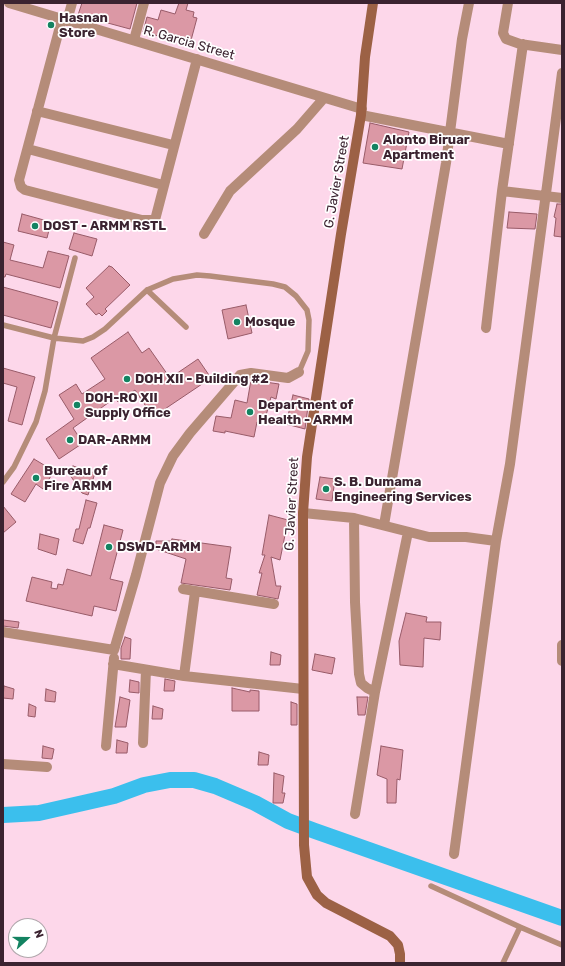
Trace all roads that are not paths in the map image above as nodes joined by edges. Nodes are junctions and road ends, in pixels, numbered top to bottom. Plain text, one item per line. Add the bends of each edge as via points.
1 (8, 3) edge
2 (72, 3) edge
3 (144, 3) edge
4 (373, 3) edge
5 (469, 3) edge
6 (508, 3) edge
7 (64, 20) junction
8 (134, 40) junction
9 (523, 44) junction
10 (562, 50) edge
11 (197, 59) junction
12 (562, 73) edge
13 (324, 98) junction
14 (37, 111) junction
15 (361, 112) junction
16 (450, 134) junction
17 (508, 144) junction
18 (173, 145) junction
19 (28, 148) junction
20 (163, 185) junction
21 (502, 191) junction
22 (547, 196) junction
23 (562, 198) edge
24 (204, 234) dead end
25 (75, 258) dead end
26 (147, 290) junction
27 (3, 325) edge
28 (186, 327) dead end
29 (486, 328) dead end
30 (54, 338) junction
31 (299, 372) joint
32 (3, 482) edge
33 (303, 513) junction
34 (354, 518) junction
35 (384, 525) junction
36 (408, 532) junction
37 (496, 541) junction
38 (184, 589) dead end
39 (195, 592) junction
40 (274, 604) dead end
41 (3, 632) edge
42 (562, 645) edge
43 (114, 650) junction
44 (562, 661) edge
45 (113, 664) junction
46 (146, 670) junction
47 (184, 676) junction
48 (303, 689) junction
49 (375, 692) junction
50 (143, 743) dead end
51 (106, 746) dead end
52 (3, 764) edge
53 (47, 767) dead end
54 (355, 814) dead end
55 (454, 854) dead end
56 (431, 886) dead end
57 (520, 927) junction
58 (562, 944) edge
59 (400, 963) edge
60 (503, 963) edge

1 - 7 street, R. Garcia Street
2 - 7 street
3 - 8 street
4 - 15 street, G. Javier Street via 365,57
5 - 16 street
6 - 9 street via 504,36 509,41
7 - 8 street, R. Garcia Street
7 - 14 street
8 - 11 street, R. Garcia Street
9 - 10 street
9 - 17 street
11 - 13 street, R. Garcia Street
11 - 18 street
12 - 22 street
13 - 15 street, R. Garcia Street
13 - 24 street via 296,130 230,191
14 - 18 street
14 - 19 street
15 - 16 street, R. Garcia Street
15 - 33 street, G. Javier Street via 308,449
16 - 17 street, R. Garcia Street
16 - 35 street
17 - 21 street
18 - 20 street
19 - 20 street
19 - 20 street via 19,183 25,190 152,221 157,217
21 - 22 street
21 - 29 street
22 - 23 street
22 - 37 street via 510,464
25 - 30 lane
26 - 28 lane
26 - 30 lane via 105,329 89,339 73,341
26 - 31 lane via 173,279 197,275 285,287 302,303 309,320 308,351
27 - 30 lane
30 - 32 lane via 45,391 36,422 14,467
31 - 43 street via 288,378 251,373 240,376 173,456 160,483
33 - 34 street
33 - 48 street, G. Javier Street
34 - 35 street
34 - 49 street via 354,602 358,674 361,683
35 - 36 street
36 - 37 street via 429,538 466,537
36 - 49 street
37 - 55 street
38 - 39 street
39 - 40 street
39 - 47 street
41 - 43 street
42 - 44 street
43 - 45 street
45 - 46 street
45 - 51 street
46 - 47 street
46 - 50 street
47 - 48 street
48 - 59 street, G. Javier Street via 304,845 307,877 317,895 326,903 390,936 398,945
49 - 54 street
52 - 53 street
56 - 57 lane
57 - 58 lane
57 - 60 lane

